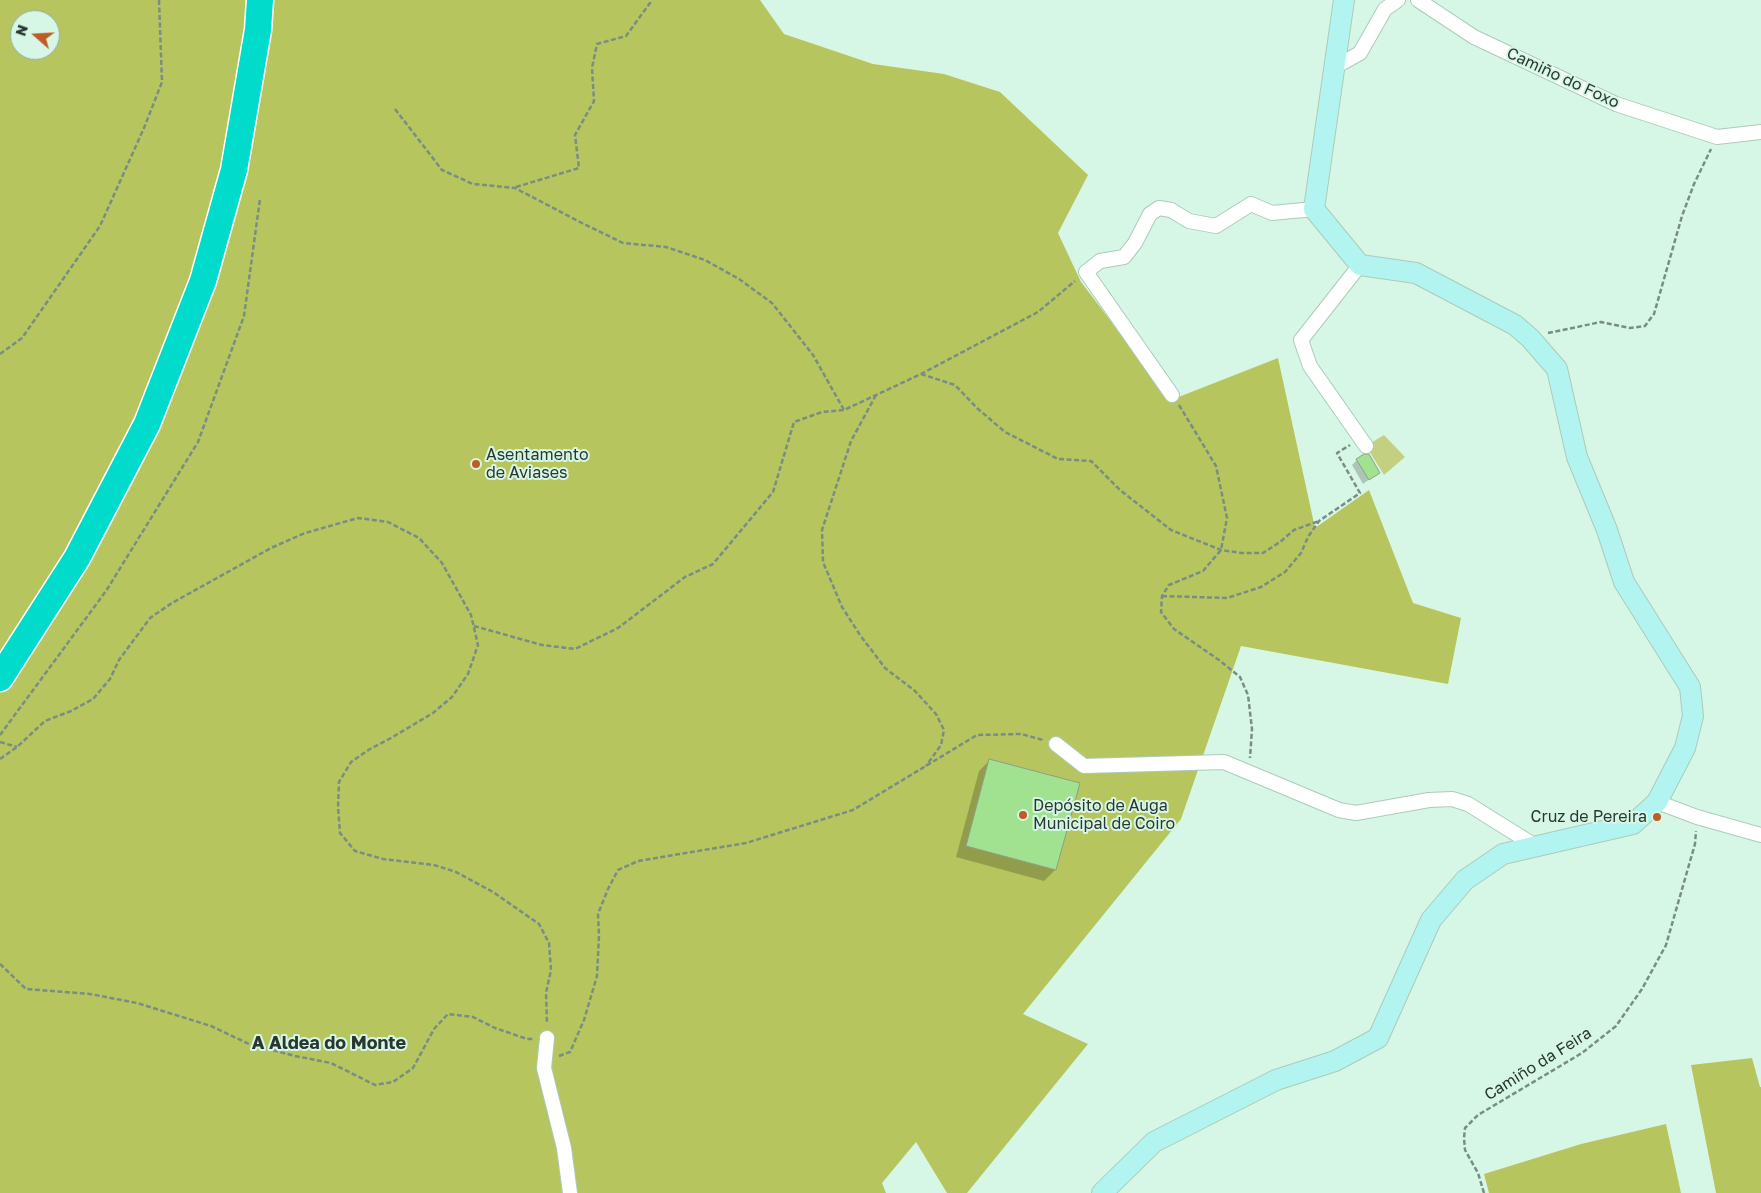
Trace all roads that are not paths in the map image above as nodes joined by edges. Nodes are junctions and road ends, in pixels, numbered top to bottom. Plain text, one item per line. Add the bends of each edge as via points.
1 (260, 0) edge
2 (1344, 0) edge
3 (1398, 0) edge
4 (1418, 0) edge
5 (1335, 67) junction
6 (1761, 132) edge
7 (1314, 209) junction
8 (1360, 265) junction
9 (1172, 394) road end
10 (1364, 442) road end
11 (0, 678) edge
12 (1056, 744) road end
13 (1657, 802) junction
14 (1761, 835) edge
15 (1537, 847) junction
16 (547, 1038) road end
17 (570, 1193) edge
18 (1102, 1193) edge

1 - 11 highway via 258,30 234,170 203,281 147,424 77,558
2 - 5 street
3 - 5 street via 1385,10 1360,53
4 - 6 street, Camiño do Foxo via 1474,37 1616,104 1718,137
5 - 7 street
7 - 8 street
7 - 9 street via 1272,213 1251,204 1216,226 1189,221 1171,210 1159,208 1150,214 1124,257 1100,261 1086,272
8 - 10 street via 1301,340 1310,366
8 - 13 street via 1416,273 1515,325 1557,369 1577,457 1624,582 1690,687 1693,716 1684,748
12 - 15 street via 1084,766 1224,762 1339,810 1356,813 1452,799 1468,804
13 - 14 street
13 - 15 street via 1633,824
15 - 18 street via 1503,854 1479,870 1465,880 1430,920 1378,1038 1335,1061 1276,1080 1154,1142
16 - 17 street via 544,1068 564,1148

